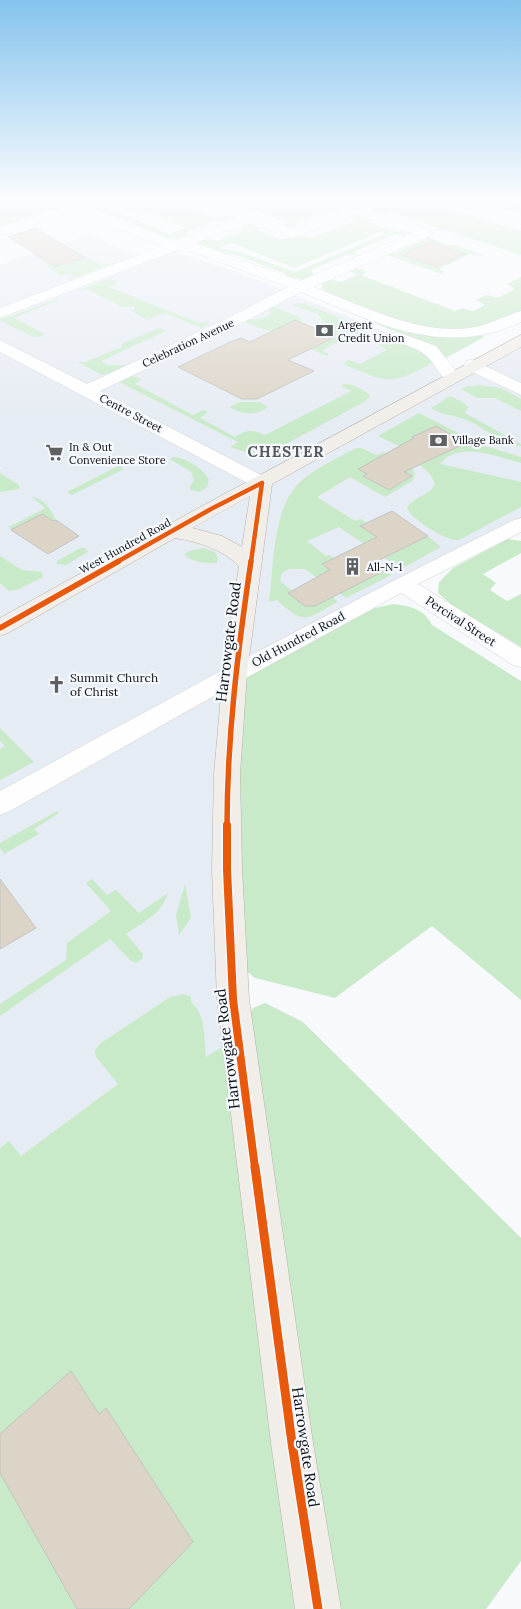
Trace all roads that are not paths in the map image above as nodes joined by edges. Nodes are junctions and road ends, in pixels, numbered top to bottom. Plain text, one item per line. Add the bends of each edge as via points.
1 (104, 273) edge
2 (243, 273) edge
3 (334, 273) edge
4 (296, 290) junction
5 (0, 313) edge
6 (521, 316) edge
7 (521, 340) edge
8 (0, 345) edge
9 (472, 366) junction
10 (452, 377) junction
11 (88, 390) junction
12 (521, 390) edge
13 (262, 483) junction
14 (521, 524) edge
15 (172, 531) junction
16 (250, 564) junction
17 (402, 584) junction
18 (0, 628) edge
19 (521, 659) edge
20 (235, 673) junction
21 (0, 804) edge
22 (318, 1609) edge

1 - 5 street
2 - 4 street
3 - 4 street, Celebration Avenue
4 - 6 street via 388,322 436,332 486,330
4 - 10 street via 430,350
4 - 11 street, Celebration Avenue
7 - 9 main road, West Hundred Road
8 - 11 street, Centre Street
9 - 10 main road, West Hundred Road
9 - 12 street
10 - 13 main road, West Hundred Road
11 - 13 street, Centre Street
13 - 15 main road, West Hundred Road
13 - 16 main road, Harrowgate Road
14 - 17 street, Old Hundred Road
15 - 16 main road via 224,543
15 - 18 main road, West Hundred Road
16 - 20 main road, Harrowgate Road
17 - 19 street, Percival Street
17 - 20 street, Old Hundred Road
20 - 21 street, Old Hundred Road
20 - 22 main road, Harrowgate Road via 227,787 233,999 292,1443

